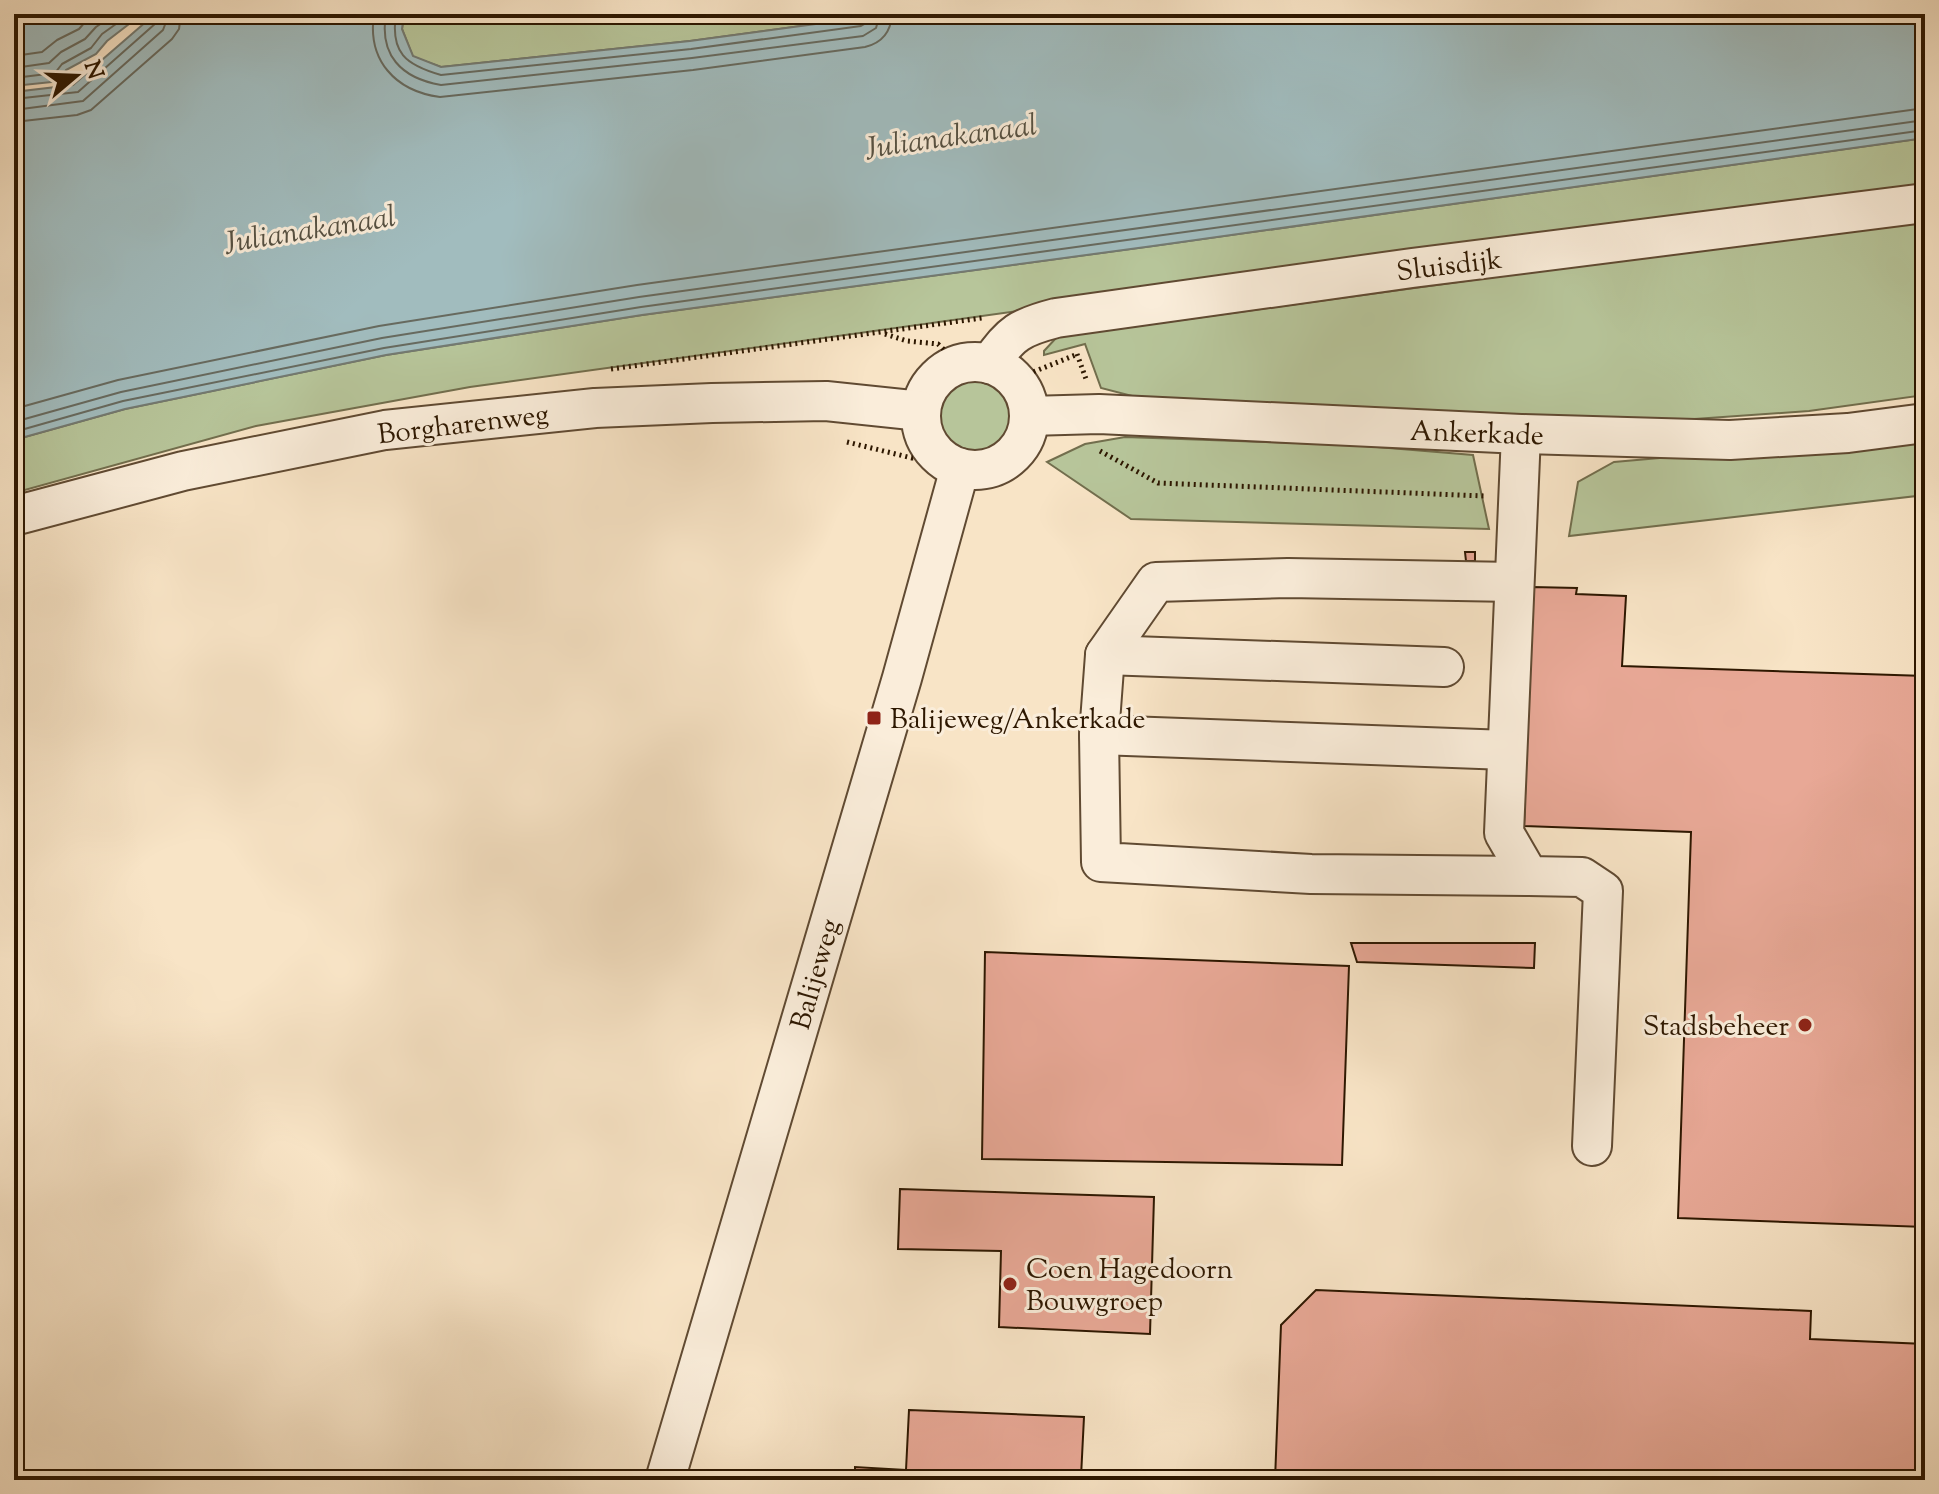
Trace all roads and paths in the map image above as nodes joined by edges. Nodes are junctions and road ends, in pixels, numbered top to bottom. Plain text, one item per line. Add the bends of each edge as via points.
1 (1925, 203) edge
2 (979, 318) dead end
3 (880, 333) junction
4 (974, 364) junction
5 (608, 369) dead end
6 (921, 411) junction
7 (1029, 416) junction
8 (1925, 423) edge
9 (1521, 434) junction
10 (838, 441) dead end
11 (1089, 446) dead end
12 (949, 462) junction
13 (1517, 497) junction
14 (14, 516) edge
15 (1514, 582) junction
16 (1105, 655) junction
17 (1444, 667) dead end
18 (1099, 735) junction
19 (1507, 750) junction
20 (1529, 876) junction
21 (1592, 1146) dead end
22 (665, 1480) edge

1 - 4 street, Sluisdijk via 1056,318 1010,336
2 - 3 path
3 - 4 path via 938,344
3 - 5 path
4 - 6 street via 934,380
4 - 7 street via 1010,374
6 - 12 street via 923,431
6 - 14 street, Borgharenweg via 826,401 712,403 595,408 385,430 183,471
7 - 9 street, Ankerkade via 1099,414
7 - 12 street via 1025,436 1009,458 982,470
8 - 9 street, Ankerkade via 1730,440
9 - 13 street
10 - 12 path
11 - 13 path via 1158,483
12 - 22 street, Balijeweg via 902,678
13 - 15 street
15 - 16 street via 1156,582
15 - 19 street
16 - 17 street
16 - 18 street
18 - 19 street
18 - 20 street via 1101,862 1311,874
19 - 20 street via 1504,833
20 - 21 street via 1582,877 1603,891

